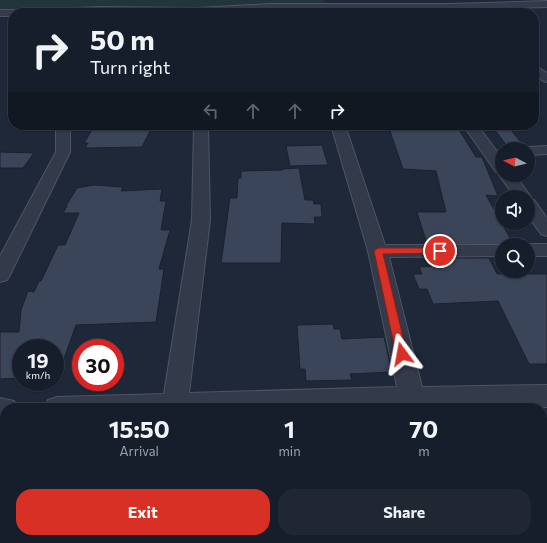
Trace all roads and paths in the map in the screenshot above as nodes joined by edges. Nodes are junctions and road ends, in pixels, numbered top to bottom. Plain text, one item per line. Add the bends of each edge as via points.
1 (359, 3) edge
2 (544, 3) edge
3 (260, 8) edge
4 (277, 8) edge
5 (310, 8) edge
6 (391, 8) edge
7 (424, 8) edge
8 (539, 72) edge
9 (547, 79) edge
10 (63, 130) edge
11 (201, 130) edge
12 (340, 130) edge
13 (475, 130) edge
14 (547, 150) edge
15 (495, 151) edge
16 (535, 151) edge
17 (535, 214) edge
18 (547, 230) edge
19 (495, 250) edge
20 (535, 250) edge
21 (547, 250) edge
22 (378, 251) junction
23 (0, 275) edge
24 (547, 396) edge
25 (412, 398) junction
26 (175, 403) edge
27 (340, 403) edge

1 - 5 street
1 - 6 street
2 - 7 street
3 - 4 street
8 - 9 street
10 - 23 street via 63,152
11 - 26 street via 201,220
12 - 22 street
13 - 15 street
14 - 16 street
17 - 18 street
19 - 22 street
20 - 21 street
22 - 25 street
24 - 25 street
25 - 27 street

